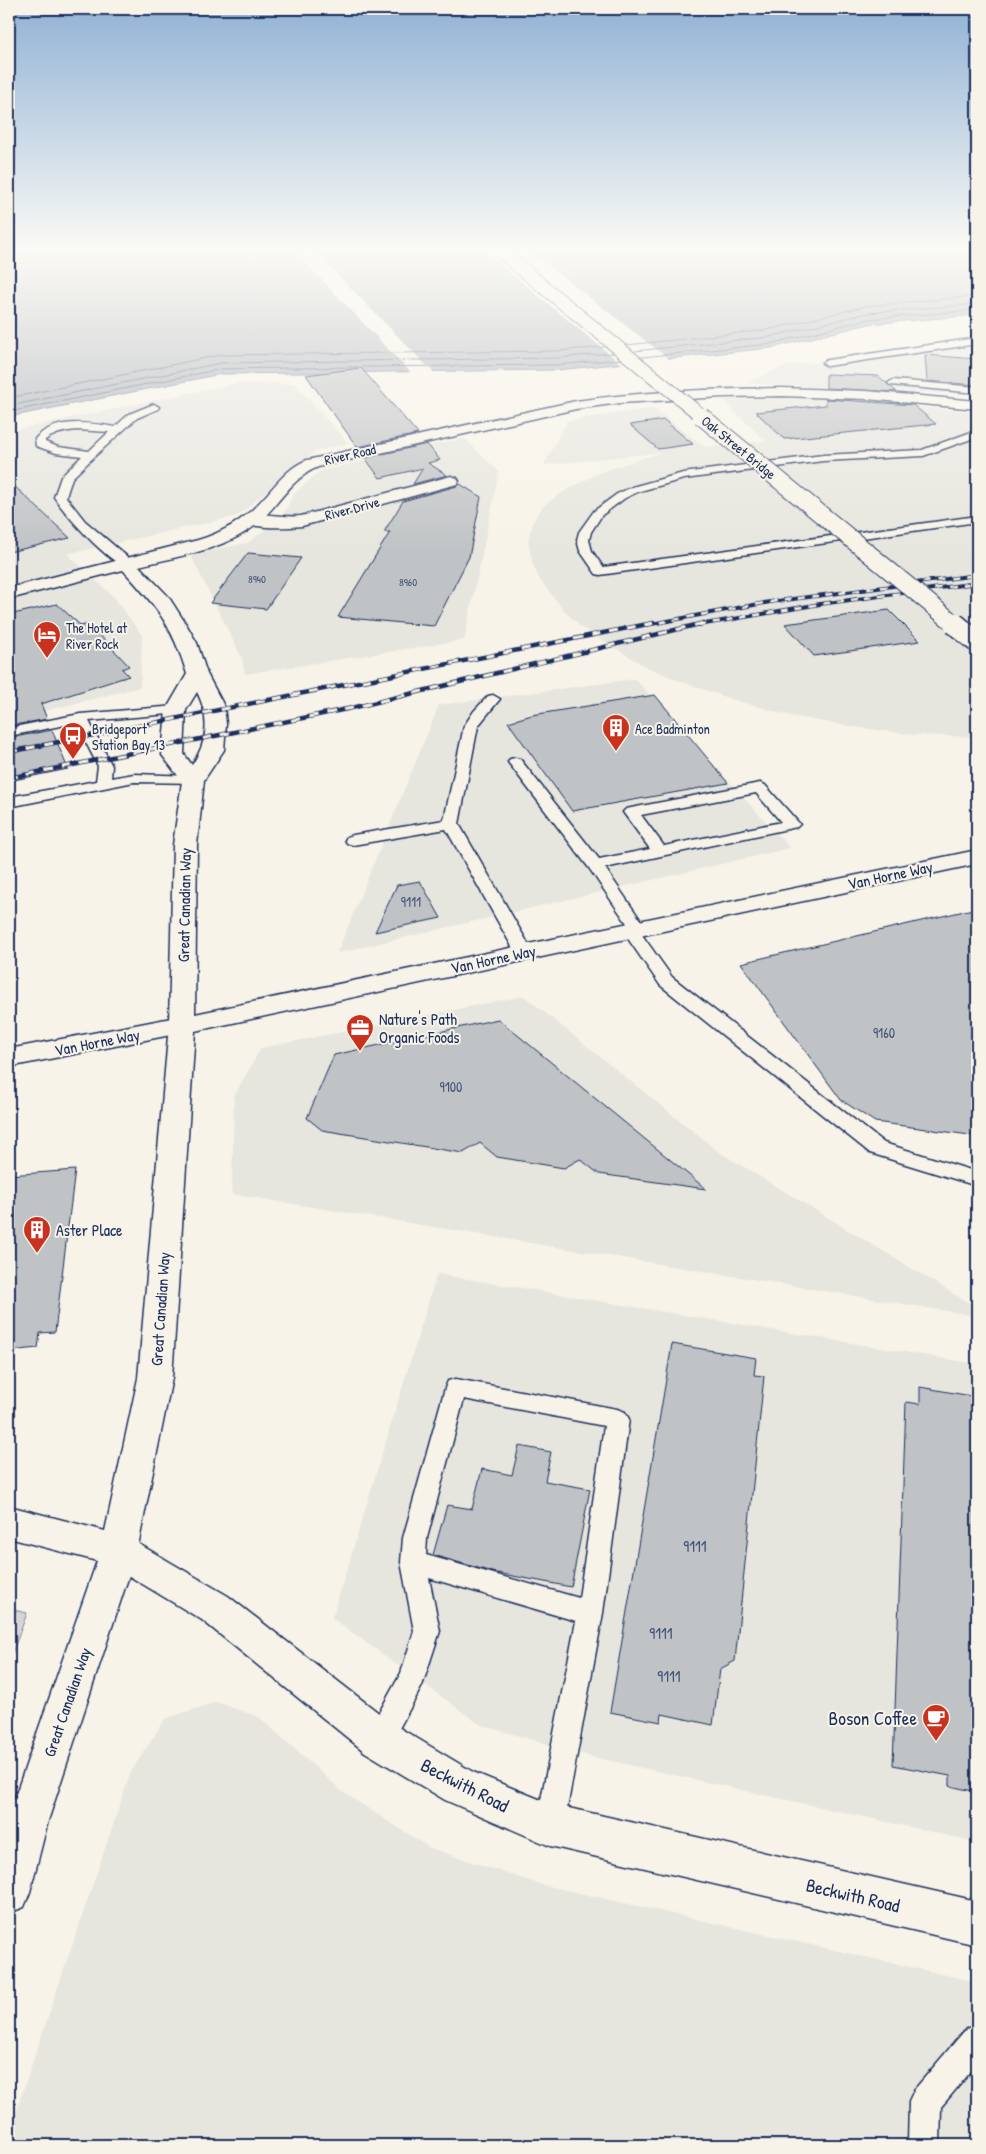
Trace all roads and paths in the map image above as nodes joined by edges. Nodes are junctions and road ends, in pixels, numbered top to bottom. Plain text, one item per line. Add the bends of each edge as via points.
1 (624, 353) edge
2 (644, 353) edge
3 (917, 353) edge
4 (827, 363) dead end
5 (891, 375) junction
6 (977, 390) edge
7 (977, 405) edge
8 (154, 407) dead end
9 (739, 428) dead end
10 (117, 430) junction
11 (977, 433) edge
12 (770, 452) dead end
13 (91, 454) junction
14 (801, 477) dead end
15 (451, 481) dead end
16 (977, 519) edge
17 (252, 520) junction
18 (854, 520) dead end
19 (885, 545) dead end
20 (127, 563) junction
21 (9, 593) edge
22 (977, 642) edge
23 (197, 674) junction
24 (493, 699) dead end
25 (176, 710) junction
26 (80, 718) junction
27 (9, 732) edge
28 (515, 762) dead end
29 (193, 780) junction
30 (103, 783) junction
31 (9, 802) edge
32 (451, 824) junction
33 (354, 840) dead end
34 (660, 851) junction
35 (977, 857) edge
36 (595, 864) junction
37 (634, 929) junction
38 (524, 952) junction
39 (182, 1025) junction
40 (9, 1058) edge
41 (977, 1179) edge
42 (9, 1522) edge
43 (119, 1551) junction
44 (413, 1562) junction
45 (590, 1613) junction
46 (379, 1738) junction
47 (550, 1825) junction
48 (18, 1837) edge
49 (9, 1892) edge
50 (977, 1923) edge
51 (977, 2040) edge
52 (924, 2145) edge

1 - 22 main road, Oak Street Bridge, bridge
2 - 9 main road, Oak Street Bridge
3 - 5 lane
4 - 5 lane
5 - 6 lane
5 - 7 main road
5 - 17 main road, River Road via 797,392 629,398 583,404 323,460 295,471
8 - 10 lane via 133,416
10 - 13 lane
10 - 13 lane via 67,428 53,430 40,439 40,444 46,448
11 - 16 lane via 923,453 833,457 665,480 636,489 609,504 590,523 583,540 590,560 600,571
12 - 14 main road, Oak Street Bridge
13 - 20 lane via 67,477 60,497 74,515
15 - 17 main road, River Drive via 302,521
17 - 20 main road, River Road via 219,539
18 - 19 main road
20 - 21 main road, River Road
20 - 23 main road, Great Canadian Way via 161,600 177,624
23 - 25 main road
23 - 29 main road, Great Canadian Way via 214,706 216,724 213,750
24 - 32 lane via 471,726
25 - 26 lane
25 - 29 main road via 173,755
26 - 27 lane
26 - 30 lane via 104,766
28 - 36 lane
29 - 30 lane via 134,778
29 - 39 main road, Great Canadian Way via 185,845
30 - 31 lane
32 - 33 lane
32 - 38 lane
34 - 34 lane via 782,826 792,824 760,788 631,812
34 - 36 lane
35 - 37 main road, Van Horne Way
36 - 37 lane
37 - 38 main road, Van Horne Way
37 - 41 lane via 666,981 877,1148
38 - 39 main road, Van Horne Way
39 - 40 main road, Van Horne Way
39 - 43 main road, Great Canadian Way via 155,1378
42 - 43 main road, Beckwith Road
43 - 46 main road, Beckwith Road via 215,1608
43 - 48 main road, Great Canadian Way
44 - 45 lane
44 - 45 lane via 415,1538 456,1388 618,1419
44 - 46 lane via 427,1631 413,1677
45 - 47 lane
46 - 47 main road, Beckwith Road via 460,1786
47 - 50 main road, Beckwith Road
48 - 49 main road, Great Canadian Way
51 - 52 lane via 924,2101

